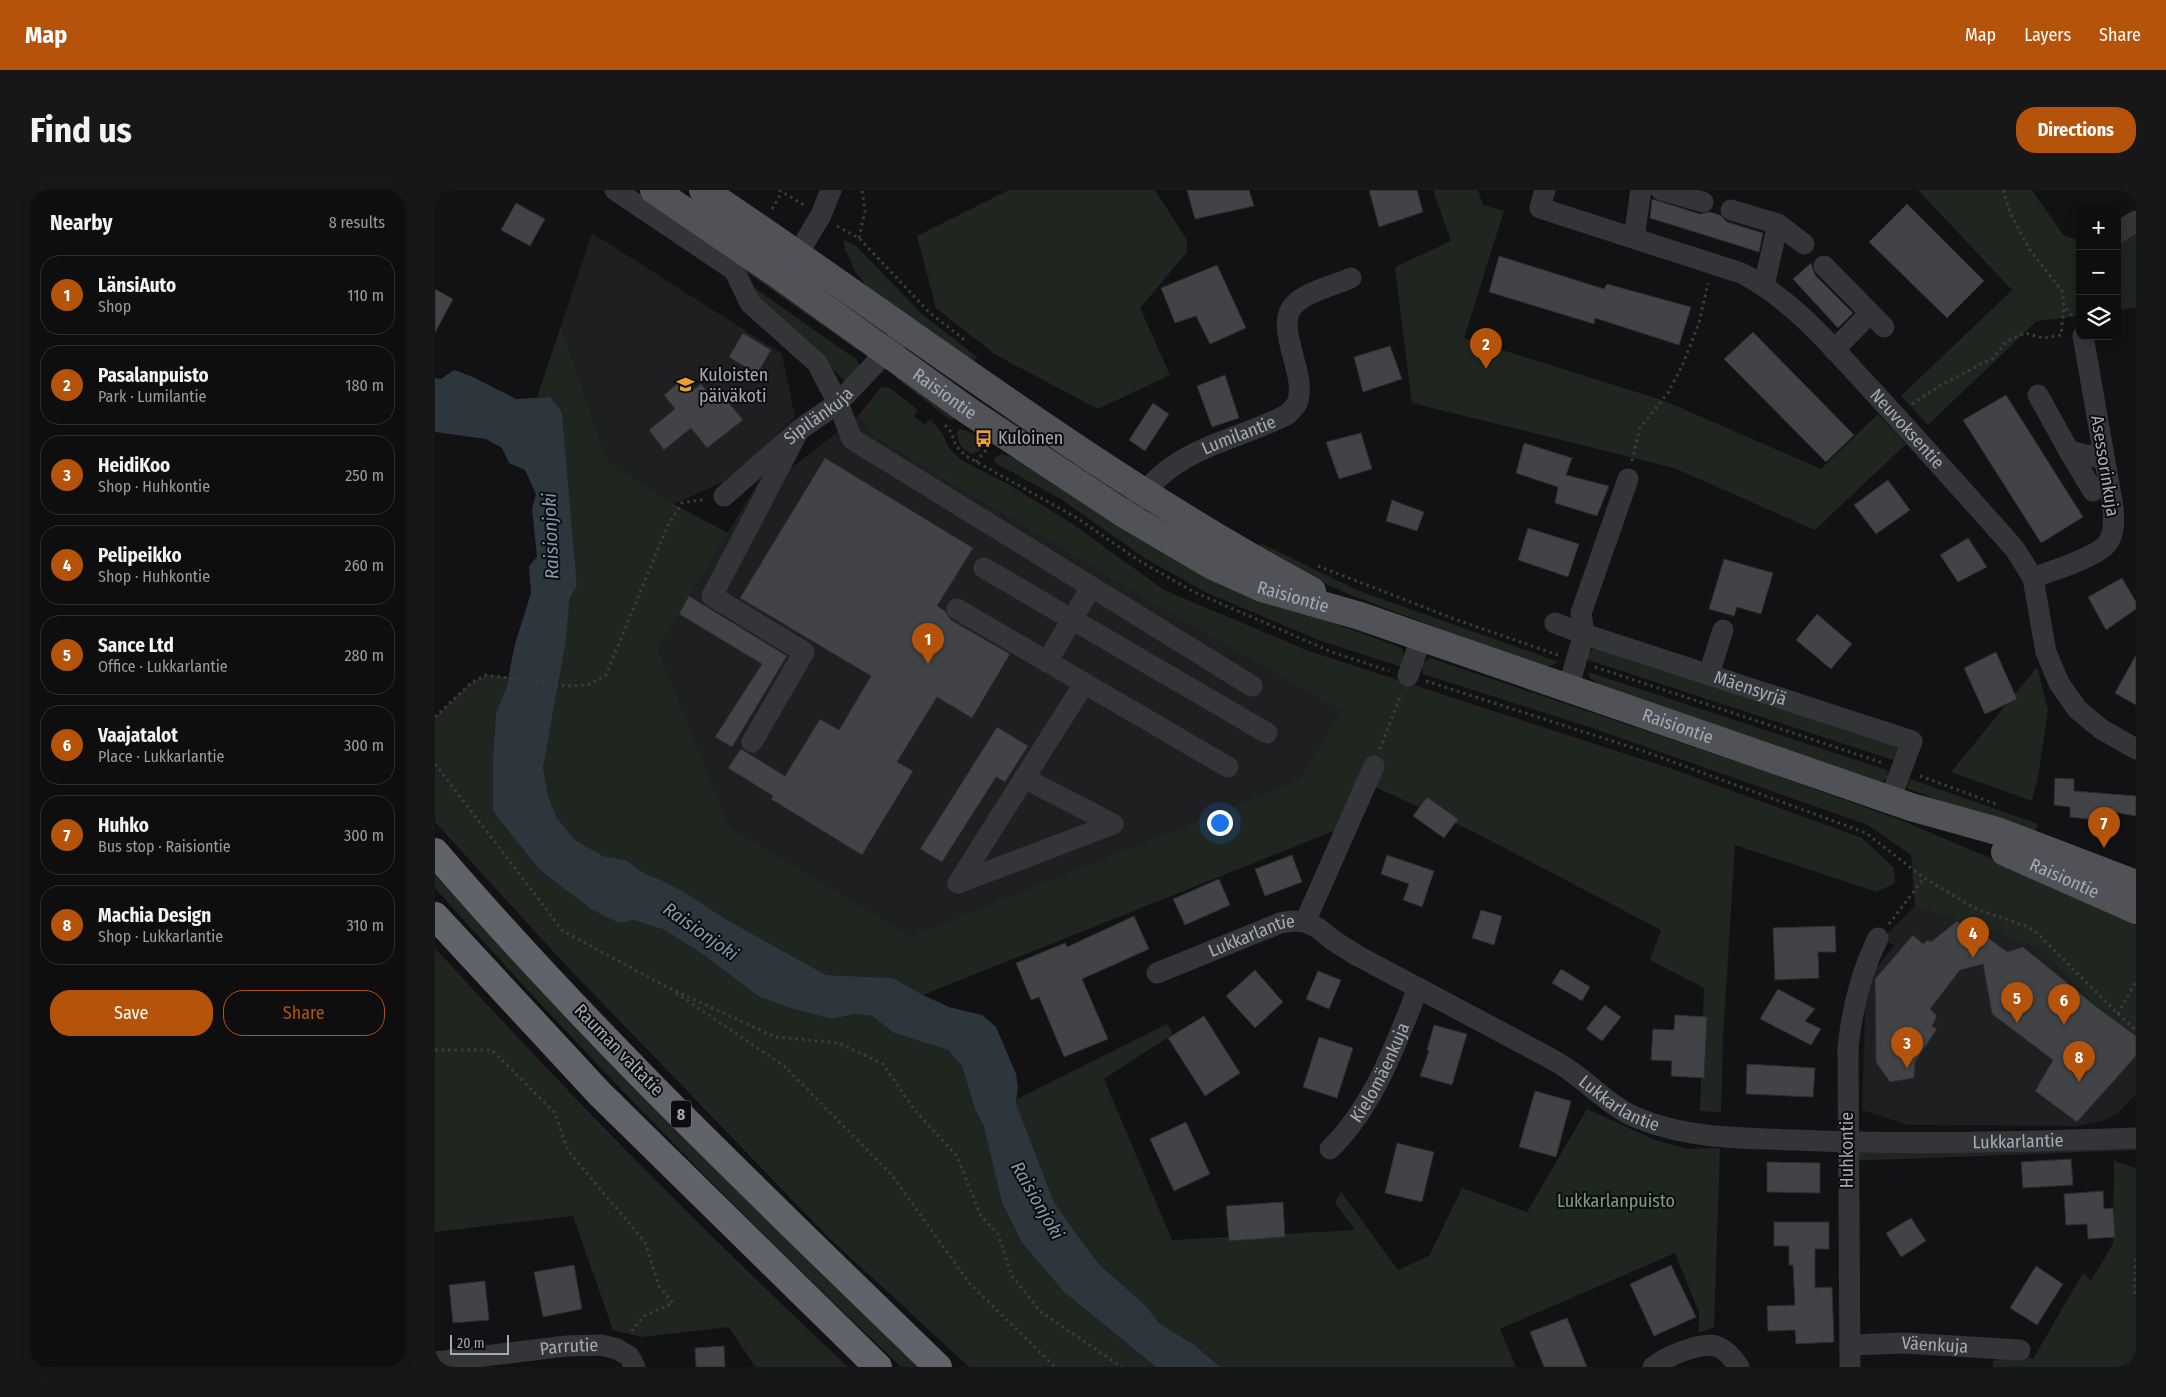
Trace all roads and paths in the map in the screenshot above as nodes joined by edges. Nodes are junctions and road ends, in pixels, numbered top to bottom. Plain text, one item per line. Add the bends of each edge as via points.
1 (615, 190) edge
2 (654, 190) edge
3 (703, 190) edge
4 (831, 190) edge
5 (862, 190) edge
6 (1545, 190) edge
7 (1641, 190) edge
8 (1661, 190) edge
9 (2003, 190) edge
10 (1703, 202) dead end
11 (1731, 210) dead end
12 (2136, 221) edge
13 (1778, 224) junction
14 (2121, 230) edge
15 (1634, 238) junction
16 (1804, 244) dead end
17 (798, 255) junction
18 (1711, 265) junction
19 (1824, 266) dead end
20 (783, 278) junction
21 (1351, 278) dead end
22 (1764, 285) junction
23 (2064, 306) junction
24 (2076, 324) edge
25 (906, 331) junction
26 (2081, 340) edge
27 (967, 342) dead end
28 (1835, 350) junction
29 (885, 352) junction
30 (2038, 395) dead end
31 (838, 403) junction
32 (1895, 415) junction
33 (939, 421) dead end
34 (799, 430) junction
35 (991, 443) dead end
36 (2069, 451) junction
37 (2105, 459) junction
38 (976, 462) junction
39 (1627, 478) joint
40 (2093, 491) dead end
41 (1143, 493) junction
42 (724, 496) joint
43 (1126, 515) junction
44 (1310, 562) dead end
45 (984, 568) dead end
46 (2033, 578) junction
47 (1091, 587) junction
48 (957, 609) dead end
49 (1360, 616) junction
50 (1071, 619) junction
51 (1555, 622) dead end
52 (1723, 630) dead end
53 (1584, 634) junction
54 (1421, 638) junction
55 (1576, 661) junction
56 (1047, 662) junction
57 (1709, 674) junction
58 (1408, 676) junction
59 (1084, 684) junction
60 (1252, 686) dead end
61 (1568, 688) junction
62 (435, 717) edge
63 (1267, 733) dead end
64 (751, 742) dead end
65 (2136, 749) edge
66 (435, 764) edge
67 (1374, 766) joint
68 (1228, 768) dead end
69 (1901, 768) junction
70 (1024, 778) junction
71 (1901, 803) junction
72 (2000, 806) dead end
73 (435, 852) edge
74 (1925, 878) junction
75 (2136, 884) edge
76 (2136, 910) edge
77 (435, 916) edge
78 (1305, 922) junction
79 (1878, 938) joint
80 (1157, 973) dead end
81 (2136, 981) edge
82 (667, 987) junction
83 (1418, 988) junction
84 (2118, 1014) junction
85 (2136, 1030) edge
86 (435, 1050) edge
87 (2136, 1138) edge
88 (1847, 1142) junction
89 (1330, 1149) dead end
90 (2136, 1260) edge
91 (2136, 1296) edge
92 (1850, 1345) junction
93 (617, 1349) junction
94 (2020, 1350) dead end
95 (435, 1362) edge
96 (635, 1367) edge
97 (879, 1367) edge
98 (938, 1367) edge
99 (1055, 1367) edge
100 (1121, 1367) edge
101 (1653, 1367) edge
102 (1739, 1367) edge
103 (1850, 1367) edge

1 - 31 street via 734,270 750,303 817,363
2 - 20 main road, Raisiontie
3 - 17 main road, Raisiontie
4 - 17 street via 821,216
5 - 27 path via 865,211 859,238 930,313
6 - 15 street, Neuvoksentie via 1540,208
7 - 15 street
8 - 10 street
9 - 23 path via 2011,215 2030,250 2062,291
11 - 13 street
12 - 14 street
13 - 16 street
13 - 22 street
15 - 18 street, Neuvoksentie
17 - 20 street
17 - 25 main road, Raisiontie
18 - 22 street, Neuvoksentie via 1741,273
18 - 39 path via 1699,323 1668,393 1641,428
19 - 28 street via 1877,320
20 - 29 main road, Raisiontie
21 - 41 street, Lumilantie via 1306,297 1289,311 1287,323 1299,394 1296,405 1288,414 1194,454 1156,478
22 - 28 street, Neuvoksentie via 1784,299
23 - 24 path
23 - 32 path via 2061,334 2044,338 2025,333 2007,341 1993,358 1926,394
25 - 29 street, Sipilänkuja
25 - 41 main road, Raisiontie
26 - 37 street, Asessorinkuja
28 - 32 street, Neuvoksentie
29 - 31 street, Sipilänkuja
29 - 43 main road, Raisiontie
30 - 36 street
31 - 34 street, Sipilänkuja
31 - 47 street via 852,439
32 - 46 street, Neuvoksentie via 2014,548
33 - 38 path via 951,432 956,446
34 - 42 street, Sipilänkuja
34 - 64 street via 712,596 804,652
35 - 38 path
36 - 37 street
36 - 40 street
37 - 46 street, Asessorinkuja via 2114,521 2112,535 2106,545
38 - 58 path via 1077,518 1138,560 1194,592 1332,652
39 - 53 street via 1581,613
41 - 43 street, Lumilantie
41 - 49 main road, Raisiontie via 1271,569
42 - 62 path via 682,503 667,527 606,675 588,685 567,686 486,675 471,682
43 - 49 main road, Raisiontie via 1211,565 1262,588
44 - 55 path via 1457,620
45 - 50 street
46 - 65 street, Neuvoksentie via 2045,652 2059,683 2077,709 2101,730
47 - 50 street
47 - 60 street
48 - 56 street
49 - 54 main road, Raisiontie
50 - 56 street
50 - 63 street
51 - 53 street, Mäensyrjä
52 - 57 street
53 - 55 street
53 - 57 street, Mäensyrjä
54 - 58 street
54 - 61 main road, Raisiontie
55 - 61 street
55 - 69 path
56 - 59 street
57 - 69 street, Mäensyrjä via 1912,741
58 - 67 path
58 - 74 path via 1646,752 1867,833
59 - 68 street
59 - 70 street
61 - 71 main road, Raisiontie
66 - 82 path via 563,930
67 - 78 street
69 - 71 street, Mäensyrjä
69 - 72 path
70 - 70 street via 993,826 958,883 1113,824
71 - 75 main road, Raisiontie via 1997,832
71 - 76 main road, Raisiontie
73 - 98 highway, Rauman valtatie / 8 via 617,1050
74 - 79 path
74 - 84 path via 1974,908 2026,926 2038,934
77 - 97 highway, 8 via 599,1092
78 - 80 street, Lukkarlantie via 1280,923
78 - 83 street, Lukkarlantie via 1358,956
79 - 88 street, Huhkontie via 1862,975 1852,1011 1848,1048
81 - 84 path
82 - 99 path via 784,1066 891,1174 970,1284
82 - 100 path via 775,1037 839,1043 883,1064 916,1112 957,1156 981,1216 998,1234 1012,1276 1041,1312
83 - 88 street, Lukkarlantie via 1546,1056 1638,1118 1663,1127 1720,1137
83 - 89 street, Kielomäenkuja via 1401,1032 1366,1103 1344,1136
84 - 85 path
86 - 93 path via 491,1050 555,1113 568,1151 645,1242 659,1286 673,1303 644,1316
87 - 88 street, Lukkarlantie
88 - 92 street, Huhkontie
90 - 91 path
92 - 94 street, Väenkuja via 1904,1344
92 - 103 street, Huhkontie
93 - 95 street, Parrutie via 585,1345
93 - 96 street, Parrutie via 629,1356
101 - 102 street via 1689,1349 1716,1346

